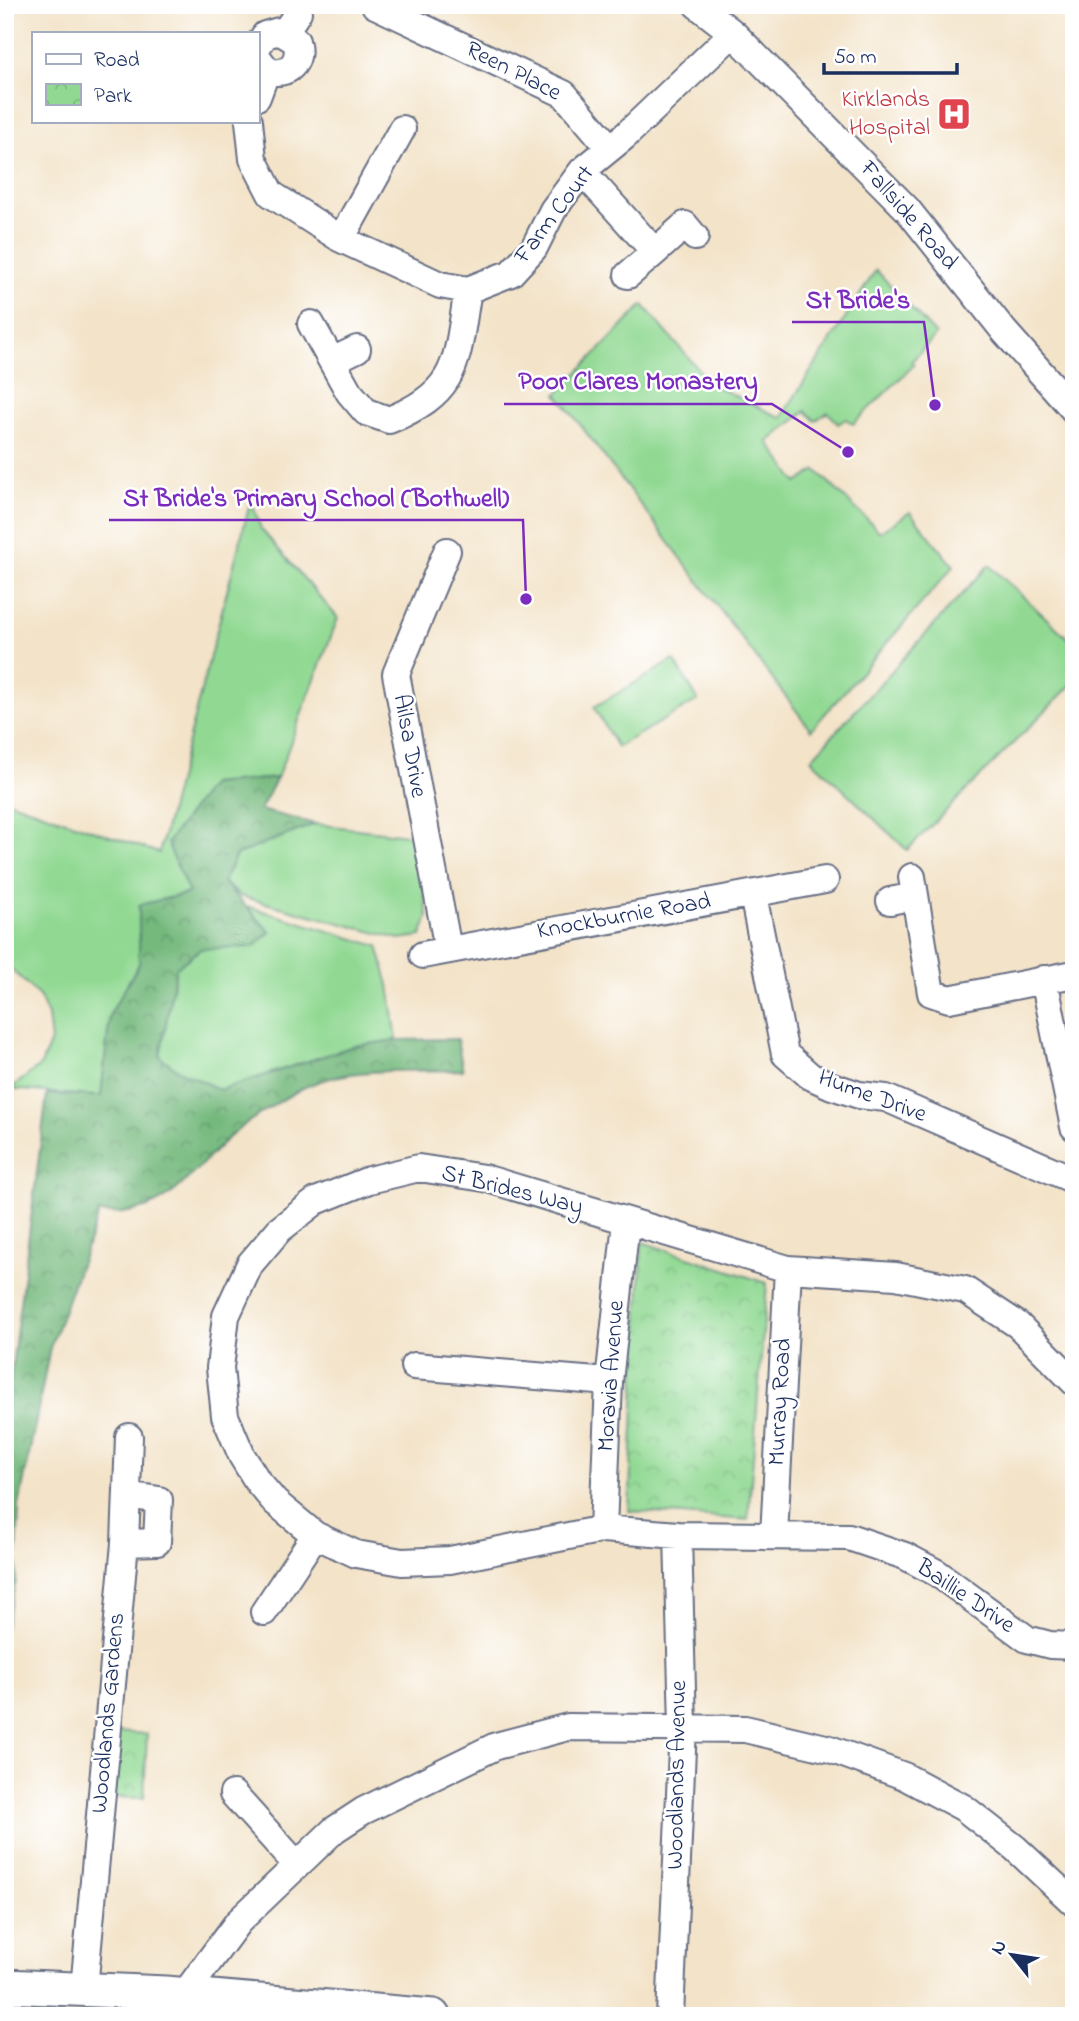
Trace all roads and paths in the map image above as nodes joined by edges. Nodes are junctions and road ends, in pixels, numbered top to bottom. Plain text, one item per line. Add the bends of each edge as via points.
1 (297, 5) edge
2 (375, 5) edge
3 (697, 5) edge
4 (402, 11) edge
5 (285, 33) junction
6 (733, 33) junction
7 (260, 58) edge
8 (249, 122) edge
9 (402, 130) dead end
10 (610, 148) junction
11 (582, 171) junction
12 (695, 237) dead end
13 (341, 239) junction
14 (655, 252) junction
15 (628, 275) dead end
16 (468, 290) junction
17 (311, 324) dead end
18 (358, 349) dead end
19 (332, 361) junction
20 (1074, 410) edge
21 (447, 551) dead end
22 (825, 880) dead end
23 (754, 895) junction
24 (908, 896) dead end
25 (436, 952) joint
26 (1074, 974) edge
27 (1044, 979) junction
28 (1074, 1126) edge
29 (1074, 1181) edge
30 (626, 1222) junction
31 (788, 1269) junction
32 (414, 1367) dead end
33 (609, 1382) junction
34 (1074, 1382) edge
35 (129, 1437) dead end
36 (603, 1529) junction
37 (315, 1535) junction
38 (678, 1535) junction
39 (774, 1536) junction
40 (264, 1612) dead end
41 (1074, 1646) edge
42 (682, 1727) junction
43 (233, 1794) dead end
44 (297, 1864) junction
45 (1074, 1903) edge
46 (5, 1986) edge
47 (83, 1989) junction
48 (175, 1994) junction
49 (433, 2016) edge
50 (670, 2016) edge

1 - 5 street via 298,12
2 - 4 street, Reen Place
3 - 6 street, Fallside Road
4 - 10 street, Reen Place via 564,94
5 - 7 street via 265,35
5 - 7 street via 298,48 296,61 287,71
6 - 10 street, Farm Court
6 - 20 street, Fallside Road via 907,209
8 - 13 street via 253,159 271,194
9 - 13 street via 394,158
10 - 11 street, Farm Court
11 - 14 street
11 - 16 street, Farm Court via 552,210 534,248 511,273
12 - 14 street via 685,225
13 - 16 street via 440,285
14 - 15 street
16 - 19 street via 458,358 444,385 414,409 389,420 366,412
17 - 19 street
18 - 19 street
21 - 25 street, Ailsa Drive via 396,674
22 - 23 street, Knockburnie Road
23 - 25 street, Knockburnie Road
23 - 29 street, Hume Drive via 785,1054 810,1076 832,1086 859,1096 886,1098
24 - 27 street via 931,993 949,999
26 - 27 street
27 - 28 street
30 - 31 street, St Brides Way
30 - 33 street, Moravia Avenue
30 - 37 street, St Brides Way via 484,1178 419,1168 369,1180 316,1201 279,1230 250,1264 226,1316 220,1368 225,1416 258,1482
31 - 34 street, St Brides Way via 896,1276 965,1290 1018,1325
31 - 39 street, Murray Road
32 - 33 street
33 - 36 street, Moravia Avenue
35 - 47 street, Woodlands Gardens via 127,1495 159,1500 159,1519 157,1542 125,1543
36 - 37 street, St Brides Way via 450,1560 402,1562 356,1554
36 - 38 street, St Brides Way
37 - 40 street
38 - 39 street
38 - 42 street, Woodlands Avenue
39 - 41 street, Baillie Drive via 849,1537 905,1556 937,1573 1027,1639
42 - 44 street via 568,1727 496,1746 363,1811
42 - 45 street via 745,1729 830,1749 904,1776 964,1808
42 - 50 street, Woodlands Avenue
43 - 44 street
44 - 48 street
46 - 47 main road
47 - 48 main road
48 - 49 main road

